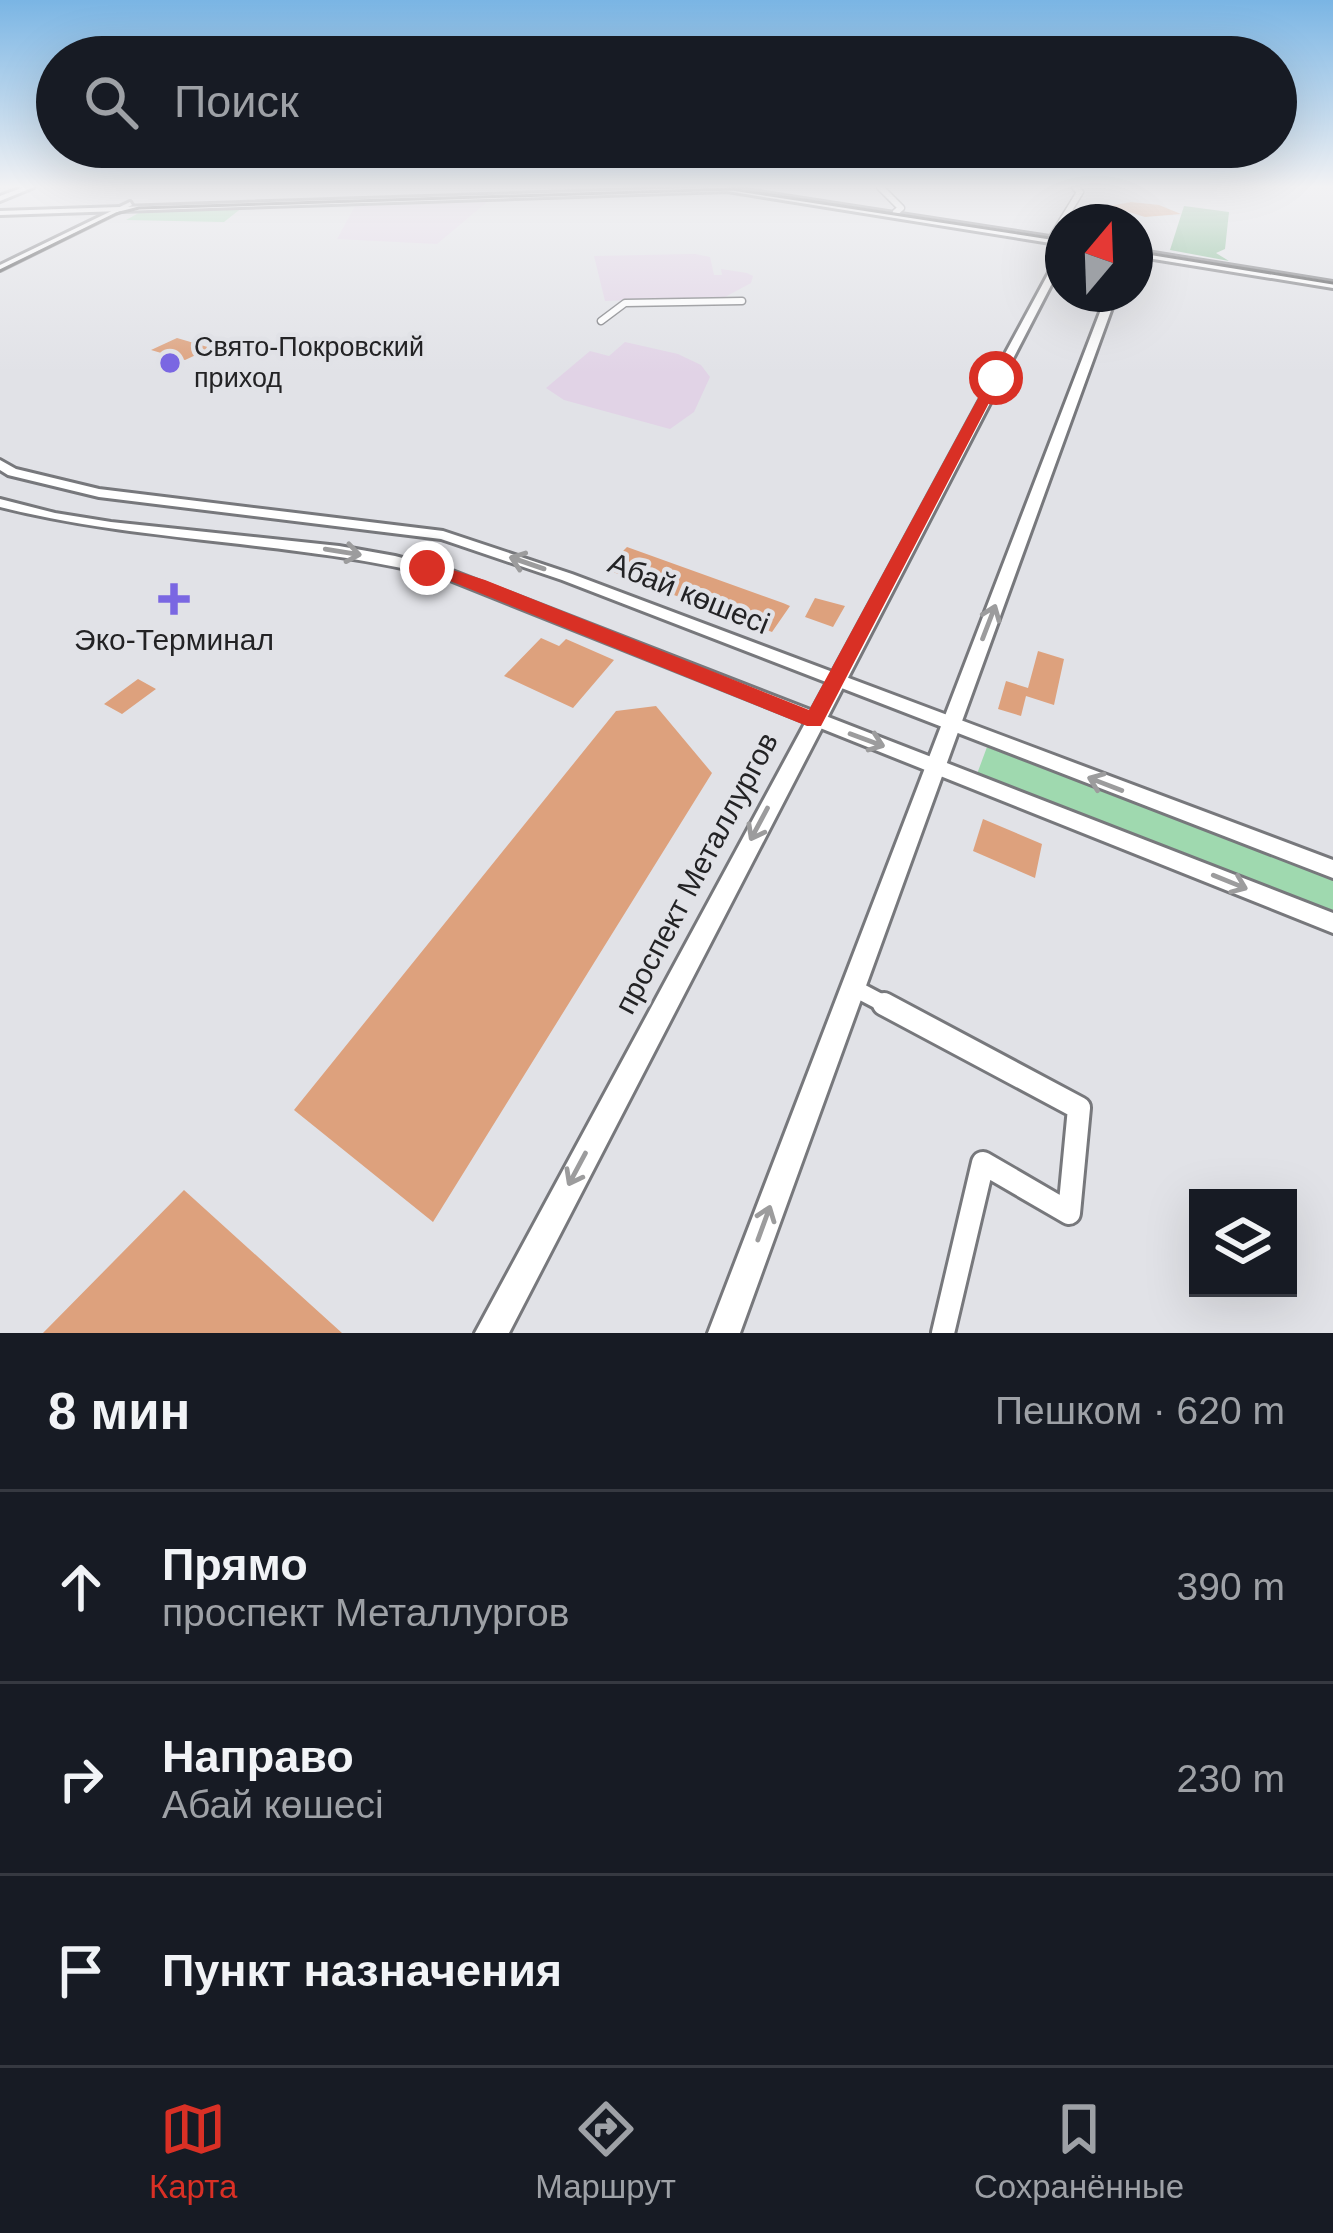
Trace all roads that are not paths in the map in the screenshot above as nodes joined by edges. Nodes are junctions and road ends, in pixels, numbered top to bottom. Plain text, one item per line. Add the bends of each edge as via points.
1 (41, 249) edge
2 (1153, 254) edge
3 (0, 270) edge
4 (1333, 282) edge
5 (1045, 288) edge
6 (742, 301) dead end
7 (1105, 312) edge
8 (602, 321) dead end
9 (4, 471) edge
10 (0, 503) edge
11 (835, 683) junction
12 (814, 721) junction
13 (950, 726) junction
14 (937, 765) junction
15 (1333, 869) edge
16 (1333, 923) edge
17 (852, 987) junction
18 (491, 1333) edge
19 (724, 1333) edge
20 (943, 1333) edge

1 - 3 street
2 - 4 main road
5 - 11 main road, проспект Металлургов
6 - 8 street via 625,303
13 -> 7 main road
11 -> 9 street, Абай көшесі via 443,535 99,493
10 -> 12 street via 427,568
11 - 12 main road, проспект Металлургов
11 - 13 street, Абай көшесі
12 -> 14 street
12 -> 18 main road, проспект Металлургов
13 - 14 main road
15 -> 13 street, Абай көшесі
14 -> 16 street
14 - 17 main road
19 -> 17 main road
17 - 20 street via 1079,1108 1069,1213 982,1163

